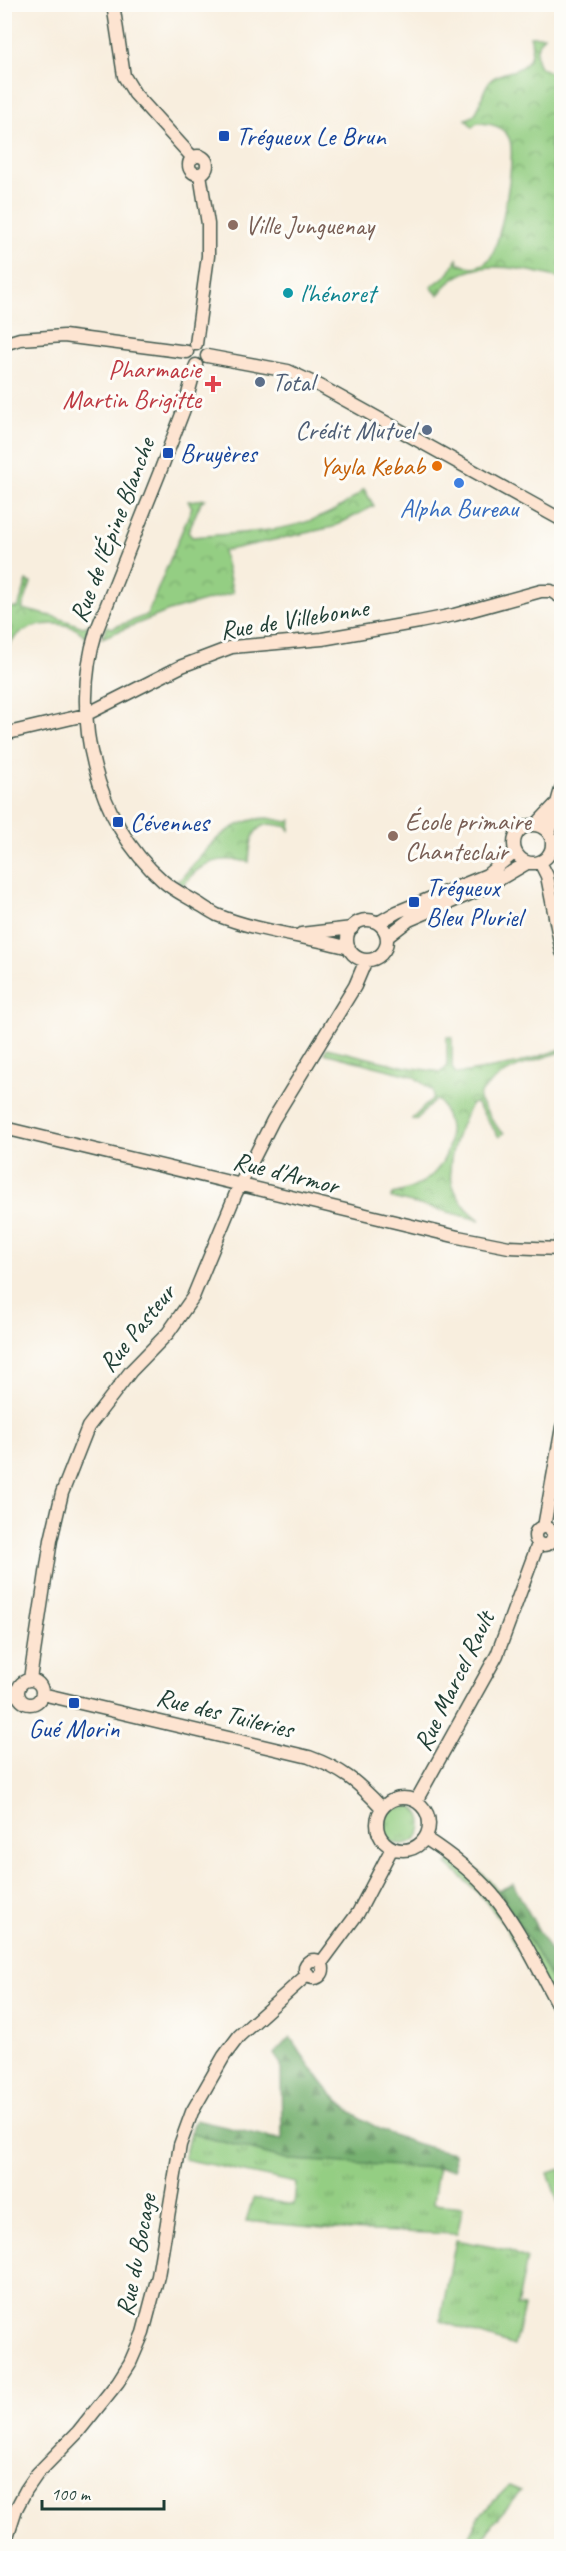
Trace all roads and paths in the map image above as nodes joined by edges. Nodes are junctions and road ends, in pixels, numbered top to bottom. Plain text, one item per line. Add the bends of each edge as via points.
1 (113, 4) edge
2 (4, 344) edge
3 (192, 348) junction
4 (207, 356) junction
5 (196, 365) junction
6 (561, 520) edge
7 (561, 598) edge
8 (85, 715) junction
9 (4, 734) edge
10 (561, 787) edge
11 (555, 805) junction
12 (536, 825) junction
13 (549, 833) junction
14 (515, 852) junction
15 (540, 862) junction
16 (527, 863) junction
17 (378, 923) junction
18 (351, 928) junction
19 (291, 935) junction
20 (387, 937) junction
21 (349, 948) junction
22 (561, 952) edge
23 (366, 960) junction
24 (4, 1128) edge
25 (241, 1184) junction
26 (561, 1248) edge
27 (561, 1427) edge
28 (30, 1680) junction
29 (42, 1694) junction
30 (416, 1801) junction
31 (382, 1808) junction
32 (425, 1838) junction
33 (392, 1848) junction
34 (561, 2013) edge
35 (4, 2546) edge

1 - 3 street via 124,76 135,94 193,158 190,168 200,174 208,224 207,256
2 - 3 street via 64,336
3 - 4 street via 204,348
3 - 5 street via 188,359
4 - 5 street
4 - 6 street via 288,371
5 - 8 street, Rue de l'Épine Blanche via 180,419 88,657
7 - 8 street, Rue de Villebonne via 551,591 530,592 419,622 322,639 232,647 182,666
8 - 9 street, Rue de Villebonne
8 - 19 street, Rue de l'Épine Blanche via 108,808 136,851 163,881 217,914
10 - 11 street
11 - 12 street
11 - 13 street via 556,815
12 - 13 street
12 - 14 street via 525,826 516,834
13 - 15 street via 552,849
14 - 16 street
14 - 17 street via 487,875
15 - 16 street
15 - 22 street via 551,893
16 - 20 street via 486,888 409,920
17 - 18 street via 361,921
17 - 20 street
18 - 19 street
18 - 21 street
19 - 21 street, Rue de l'Épine Blanche
20 - 23 street via 382,954
21 - 23 street via 356,957
23 - 25 street, Rue Pasteur via 355,986 273,1120
24 - 25 street, Rue d'Armor
25 - 26 street, Rue d'Armor via 509,1247
25 - 28 street, Rue Pasteur via 193,1297 168,1333 106,1400 75,1456 51,1540
27 - 30 street, Rue Marcel Rault via 544,1527 535,1533 538,1544 497,1655
28 - 29 street via 40,1685
28 - 29 street via 12,1687 22,1701 36,1702
29 - 31 street, Rue des Tuileries via 309,1757 350,1777
30 - 31 street via 398,1798
30 - 32 street via 428,1818
31 - 33 street via 377,1816 379,1835
32 - 33 street via 410,1849
32 - 34 street via 491,1893
33 - 35 street, Rue du Bocage via 357,1914 321,1963 320,1976 308,1974 239,2036 192,2112 180,2145 158,2276 143,2333 118,2382 26,2490

